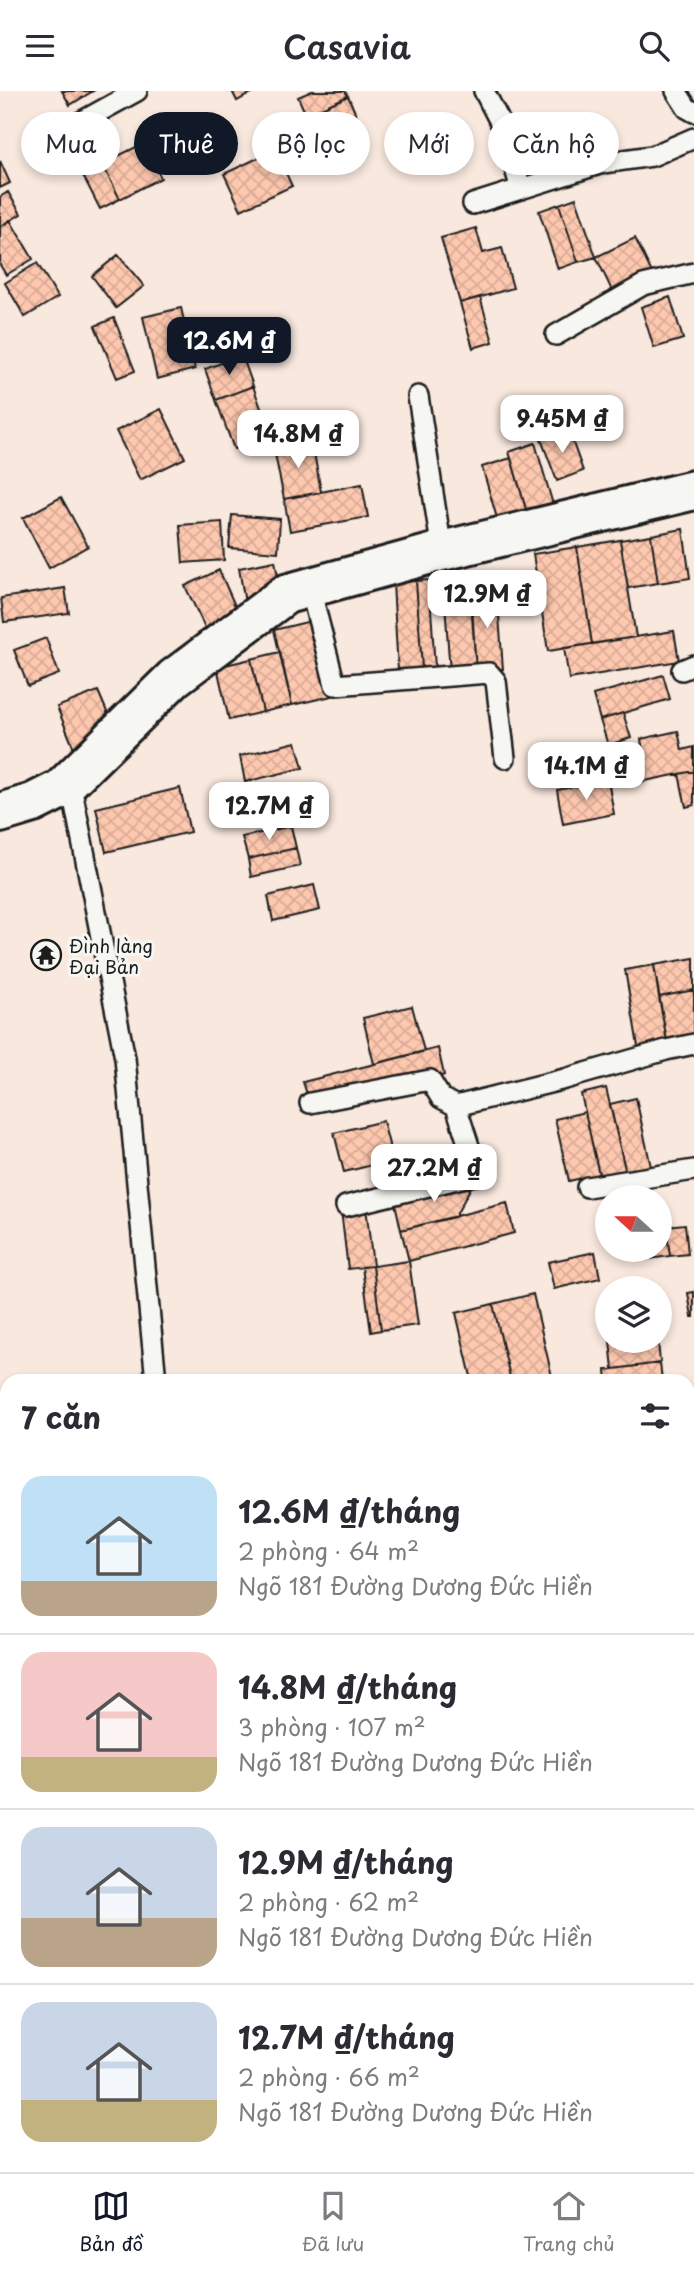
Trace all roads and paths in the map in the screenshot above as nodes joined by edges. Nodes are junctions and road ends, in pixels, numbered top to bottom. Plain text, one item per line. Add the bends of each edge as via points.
1 (137, 91) edge
2 (484, 91) edge
3 (676, 91) edge
4 (99, 112) edge
5 (694, 113) edge
6 (694, 138) edge
7 (521, 189) junction
8 (473, 204) dead end
9 (694, 273) edge
10 (556, 335) dead end
11 (418, 396) dead end
12 (694, 490) edge
13 (442, 551) junction
14 (310, 588) junction
15 (505, 758) dead end
16 (70, 780) junction
17 (0, 813) edge
18 (694, 1044) edge
19 (310, 1103) dead end
20 (456, 1106) junction
21 (694, 1170) edge
22 (587, 1187) dead end
23 (346, 1206) dead end
24 (155, 1374) edge

1 - 4 lane
2 - 7 lane via 502,126
3 - 5 lane
6 - 7 lane via 652,156 603,163
7 - 8 lane
9 - 10 lane via 643,285
11 - 13 lane
12 - 13 street
13 - 14 street
14 - 15 lane via 335,685 489,673 496,681
14 - 16 street via 286,594 174,678
16 - 17 street via 33,803
16 - 24 lane via 125,1058
18 - 20 lane
19 - 20 lane via 430,1080 441,1098
20 - 23 lane via 478,1174
21 - 22 lane

